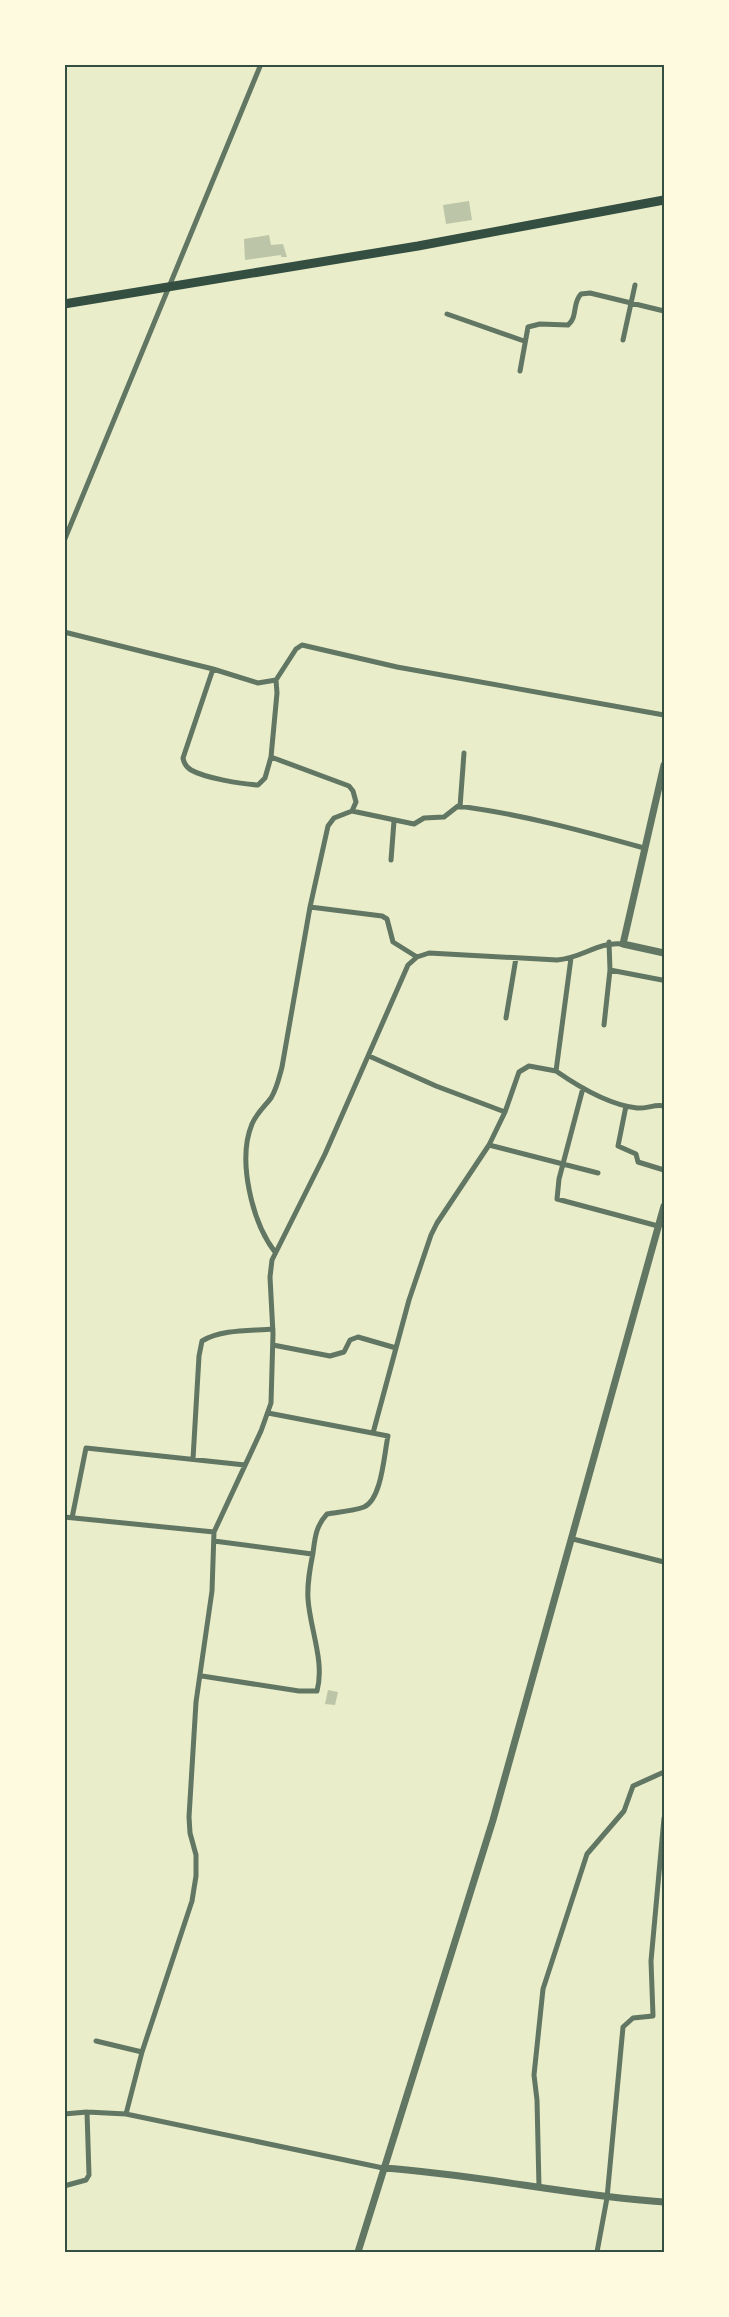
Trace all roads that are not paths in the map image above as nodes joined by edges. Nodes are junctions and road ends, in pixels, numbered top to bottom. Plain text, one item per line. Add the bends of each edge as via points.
1 (261, 64) edge
2 (664, 200) edge
3 (635, 285) dead end
4 (171, 286) junction
5 (631, 302) junction
6 (64, 304) edge
7 (664, 311) edge
8 (447, 314) dead end
9 (623, 340) dead end
10 (524, 341) junction
11 (520, 370) dead end
12 (64, 542) edge
13 (64, 632) edge
14 (213, 669) junction
15 (276, 680) junction
16 (664, 715) edge
17 (464, 753) dead end
18 (271, 757) junction
19 (664, 765) edge
20 (460, 807) junction
21 (352, 811) junction
22 (393, 821) junction
23 (644, 848) junction
24 (391, 860) dead end
25 (310, 908) junction
26 (609, 942) junction
27 (623, 945) junction
28 (664, 953) edge
29 (417, 957) junction
30 (516, 958) junction
31 (571, 958) junction
32 (610, 970) junction
33 (662, 980) dead end
34 (506, 1018) dead end
35 (604, 1025) dead end
36 (369, 1056) junction
37 (556, 1071) junction
38 (583, 1088) junction
39 (626, 1106) junction
40 (664, 1106) edge
41 (505, 1112) junction
42 (489, 1145) junction
43 (564, 1164) junction
44 (664, 1170) edge
45 (598, 1173) dead end
46 (664, 1206) edge
47 (658, 1226) junction
48 (275, 1252) junction
49 (273, 1329) junction
50 (273, 1345) junction
51 (396, 1348) junction
52 (267, 1413) junction
53 (373, 1433) junction
54 (193, 1459) junction
55 (245, 1465) junction
56 (64, 1517) edge
57 (72, 1518) junction
58 (214, 1532) junction
59 (573, 1539) junction
60 (213, 1541) junction
61 (312, 1554) junction
62 (664, 1562) edge
63 (202, 1676) junction
64 (664, 1772) edge
65 (664, 1818) edge
66 (662, 1872) edge
67 (96, 2041) dead end
68 (142, 2052) junction
69 (87, 2112) junction
70 (64, 2114) edge
71 (126, 2115) junction
72 (383, 2168) junction
73 (64, 2186) edge
74 (540, 2187) junction
75 (607, 2198) junction
76 (664, 2202) edge
77 (358, 2253) edge
78 (597, 2253) edge

1 - 4 street
2 - 4 highway via 418,246
3 - 5 street
4 - 6 highway
4 - 12 street
5 - 7 street
5 - 9 street
5 - 10 street via 582,294 571,323 564,327 530,326
8 - 10 street
10 - 11 street
13 - 14 street
14 - 15 street via 258,683
14 - 18 street via 183,758 185,765 205,775 258,785 265,778
15 - 16 street via 302,645 397,667
15 - 18 street
17 - 20 street
18 - 21 street via 349,786 356,799
19 - 23 street
20 - 22 street via 444,817 422,818 414,824
20 - 23 street via 548,822
21 - 22 street
21 - 25 street via 334,818 328,826
22 - 24 street
23 - 27 street
25 - 29 street via 382,916 387,919 393,942
25 - 48 street via 282,1067 274,1091 250,1126 245,1164 249,1194
26 - 27 street
26 - 31 street
26 - 32 street
27 - 28 street
29 - 30 street via 429,953
29 - 36 street via 405,970
30 - 31 street
30 - 34 street
31 - 37 street
32 - 33 street
32 - 35 street
36 - 41 street
36 - 48 street
37 - 38 street
37 - 41 street via 530,1066 522,1069
38 - 39 street
38 - 43 street
39 - 40 street
39 - 44 street via 618,1146 636,1154 638,1162
41 - 42 street
42 - 43 street
42 - 51 street via 437,1223
43 - 45 street
43 - 47 street via 556,1192 559,1200
46 - 47 street
47 - 59 street
48 - 49 street via 270,1270
49 - 50 street
49 - 54 street via 219,1335 202,1341
50 - 51 street via 333,1357 345,1352 350,1340 358,1337
50 - 52 street via 272,1395
51 - 53 street
52 - 53 street
52 - 55 street
53 - 61 street via 388,1436 373,1502 327,1514 315,1532
54 - 55 street
54 - 57 street via 86,1448
55 - 58 street
56 - 57 street
57 - 58 street
58 - 60 street
59 - 62 street
59 - 72 street via 494,1820
60 - 61 street
60 - 63 street
61 - 63 street via 308,1600 319,1663 318,1691
63 - 68 street via 196,1702 189,1822 196,1876 192,1901
64 - 74 street via 633,1786 624,1811 587,1854 543,1989 534,2075
65 - 66 street
66 - 75 street via 651,1961 653,2016 633,2018 623,2027
67 - 68 street
68 - 71 street
69 - 70 street
69 - 71 street
69 - 73 street via 89,2175 86,2180
71 - 72 street
72 - 74 street
72 - 77 street
74 - 75 street
75 - 76 street
75 - 78 street

